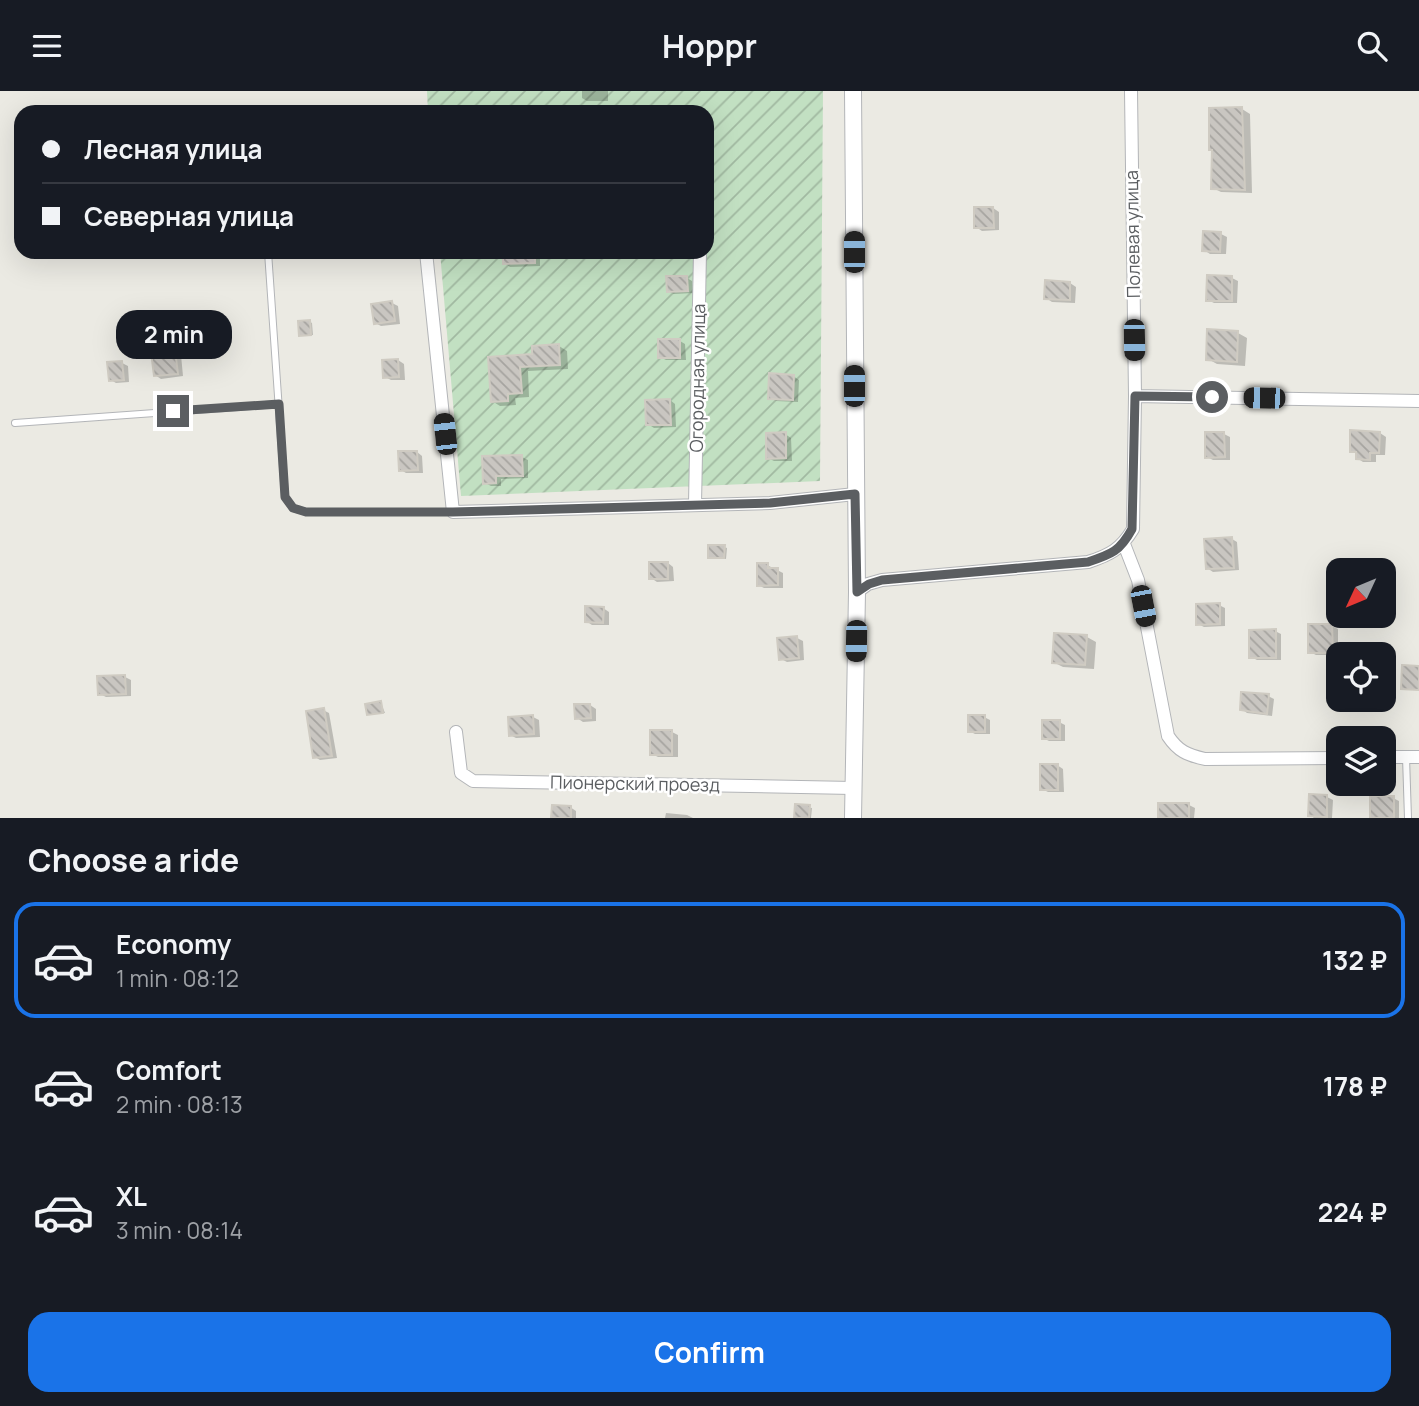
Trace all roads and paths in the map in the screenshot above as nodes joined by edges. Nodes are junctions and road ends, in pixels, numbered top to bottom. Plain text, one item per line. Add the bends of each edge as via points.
1 (853, 91) edge
2 (1131, 91) edge
3 (269, 259) edge
4 (427, 259) edge
5 (700, 259) edge
6 (1135, 396) junction
7 (1419, 401) edge
8 (279, 404) junction
9 (15, 423) dead end
10 (855, 494) junction
11 (695, 504) junction
12 (453, 512) junction
13 (1124, 544) junction
14 (857, 592) junction
15 (456, 732) dead end
16 (1413, 757) edge
17 (1326, 758) edge
18 (853, 788) junction
19 (853, 818) edge
20 (1408, 818) edge

1 - 10 street
2 - 6 street, Полевая улица
3 - 8 lane
4 - 12 street
5 - 11 street, Огородная улица
6 - 7 street
6 - 13 street, Полевая улица via 1132,529
8 - 9 lane
8 - 12 lane via 285,497 293,508 306,512
10 - 11 street via 770,503
10 - 14 street
11 - 12 street
13 - 14 street via 1112,554 1088,562 882,580
13 - 17 street via 1138,580 1168,736 1177,749 1205,759
14 - 18 street
15 - 18 street, Пионерский проезд via 461,773 473,781
16 - 20 lane
18 - 19 street

